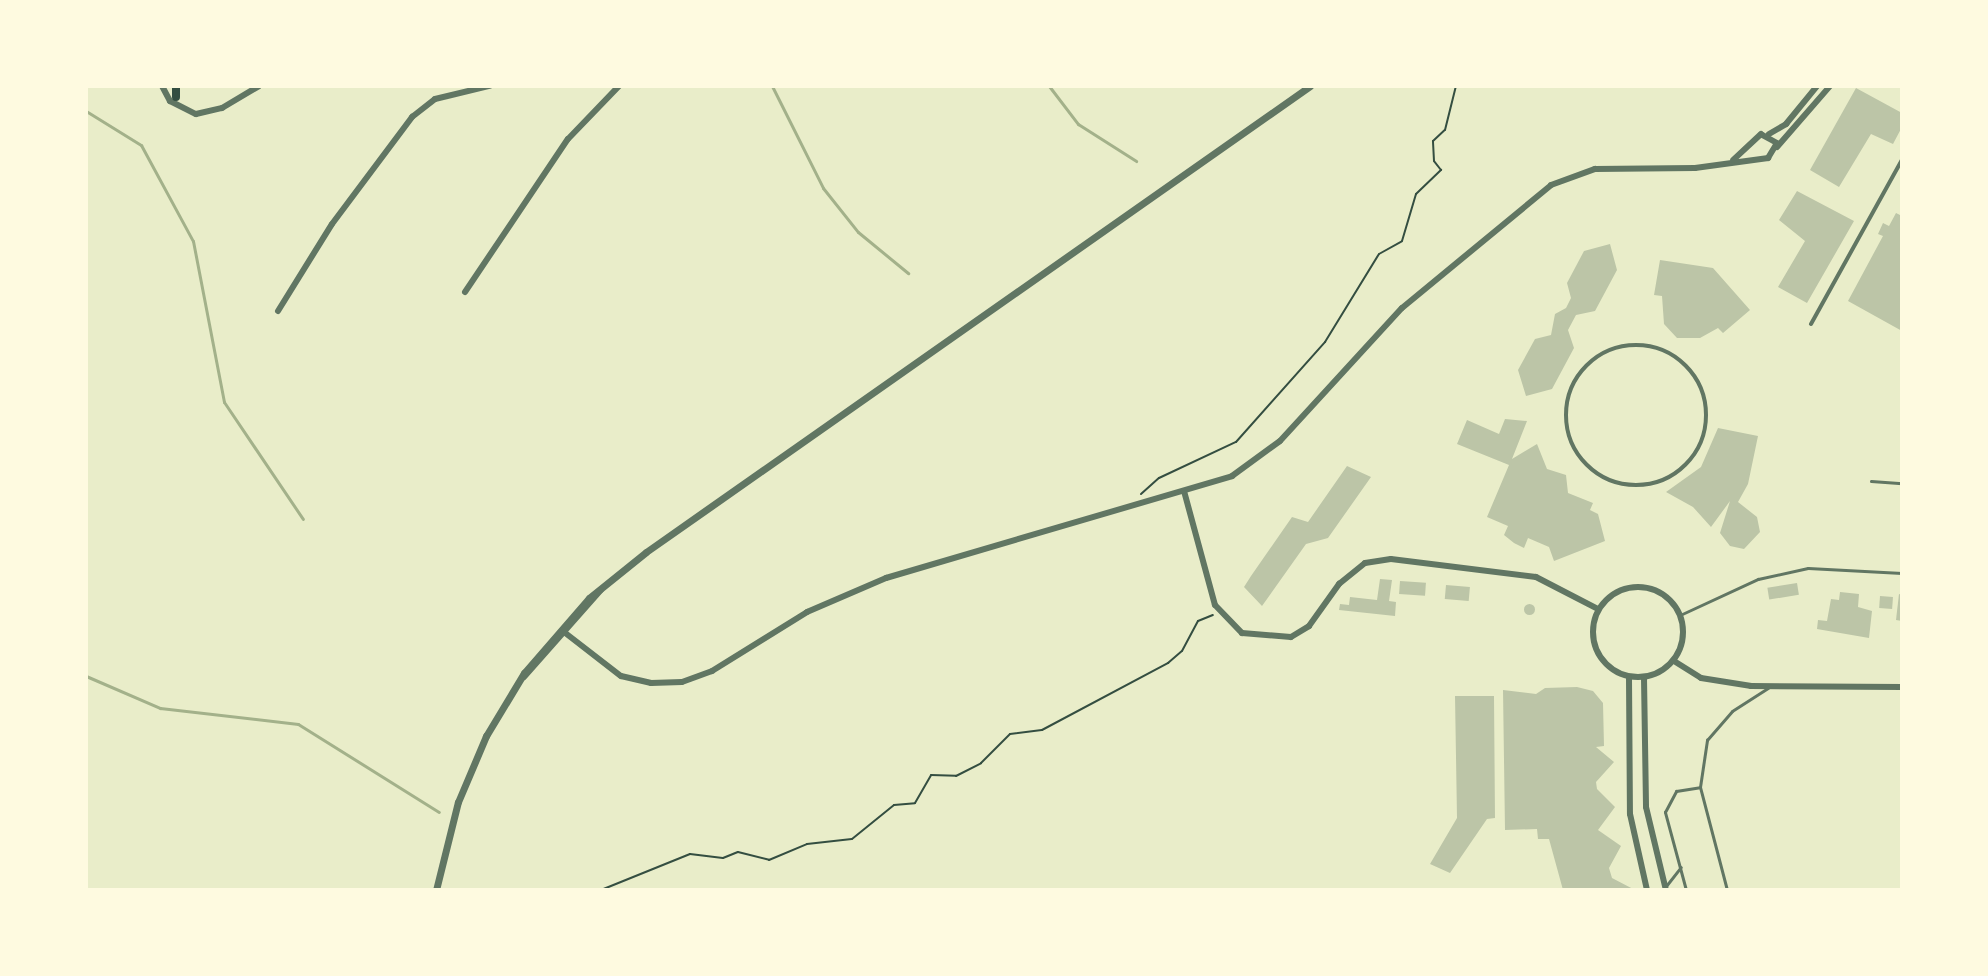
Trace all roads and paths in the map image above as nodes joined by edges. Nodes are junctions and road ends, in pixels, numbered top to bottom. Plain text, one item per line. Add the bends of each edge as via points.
1 (162, 86) edge
2 (169, 86) edge
3 (176, 86) edge
4 (259, 86) edge
5 (489, 86) edge
6 (619, 86) edge
7 (1310, 86) edge
8 (1456, 86) edge
9 (1817, 86) edge
10 (1830, 86) edge
11 (176, 97) junction
12 (184, 109) junction
13 (1768, 134) junction
14 (1752, 146) junction
15 (1777, 147) junction
16 (1757, 156) junction
17 (1733, 160) junction
18 (1902, 160) edge
19 (465, 292) dead end
20 (278, 311) dead end
21 (1811, 324) dead end
22 (1706, 410) joint
23 (1871, 481) dead end
24 (1902, 483) edge
25 (1184, 491) junction
26 (1141, 495) dead end
27 (1902, 573) edge
28 (602, 587) junction
29 (1598, 609) junction
30 (1220, 613) junction
31 (1680, 615) junction
32 (564, 632) junction
33 (1674, 661) junction
34 (1629, 678) junction
35 (1644, 678) junction
36 (518, 682) junction
37 (1771, 686) junction
38 (1902, 687) edge
39 (1700, 787) junction
40 (1681, 867) junction
41 (1666, 889) edge
42 (436, 890) edge
43 (601, 890) edge
44 (1647, 890) edge
45 (1686, 890) edge
46 (1727, 890) edge

1 - 12 street
2 - 11 street
3 - 11 main road
4 - 12 street via 209,113
5 - 20 street via 435,99 412,117 332,224
6 - 19 street via 568,139
7 - 28 street
8 - 26 path via 1445,130 1433,141 1434,161 1441,170 1416,194 1402,241 1379,254 1325,342 1236,442 1159,478
9 - 13 street via 1786,124
10 - 15 street
11 - 12 street
13 - 14 street via 1757,136
13 - 15 street
14 - 16 street
14 - 17 street
15 - 16 street via 1768,158
16 - 17 street
17 - 25 street via 1695,168 1595,169 1551,185 1402,308 1254,464
18 - 21 street
22 - 22 street via 1702,437 1688,461 1666,478 1639,484 1611,480 1587,465 1571,442 1565,415 1571,388 1587,365 1610,350 1638,345 1681,361 1698,383
23 - 24 lane
25 - 30 street
25 - 32 street via 886,578 807,612 712,671 682,682 651,683 621,676
27 - 31 lane via 1808,568 1758,579
28 - 32 street
28 - 36 street via 555,634
29 - 30 street via 1536,577 1391,559 1365,563 1339,584 1309,626 1291,637 1265,639 1242,633
29 - 31 street via 1620,590 1634,587 1662,593
29 - 34 street via 1593,623 1596,652
30 - 43 path via 1198,621 1178,656 1144,679 1126,683 1042,730 1010,734 981,763 956,776 931,775 915,803 894,805 852,839 807,844 769,860 738,852 723,858 690,854
31 - 33 street via 1683,639
32 - 36 street
33 - 35 street
33 - 37 street via 1701,678
34 - 35 street
34 - 44 street via 1630,814
35 - 41 street via 1646,807
36 - 42 street via 466,781
37 - 38 street
37 - 39 lane via 1732,711 1707,740
39 - 40 lane via 1676,791 1665,812
39 - 46 lane
40 - 41 lane
40 - 45 lane

